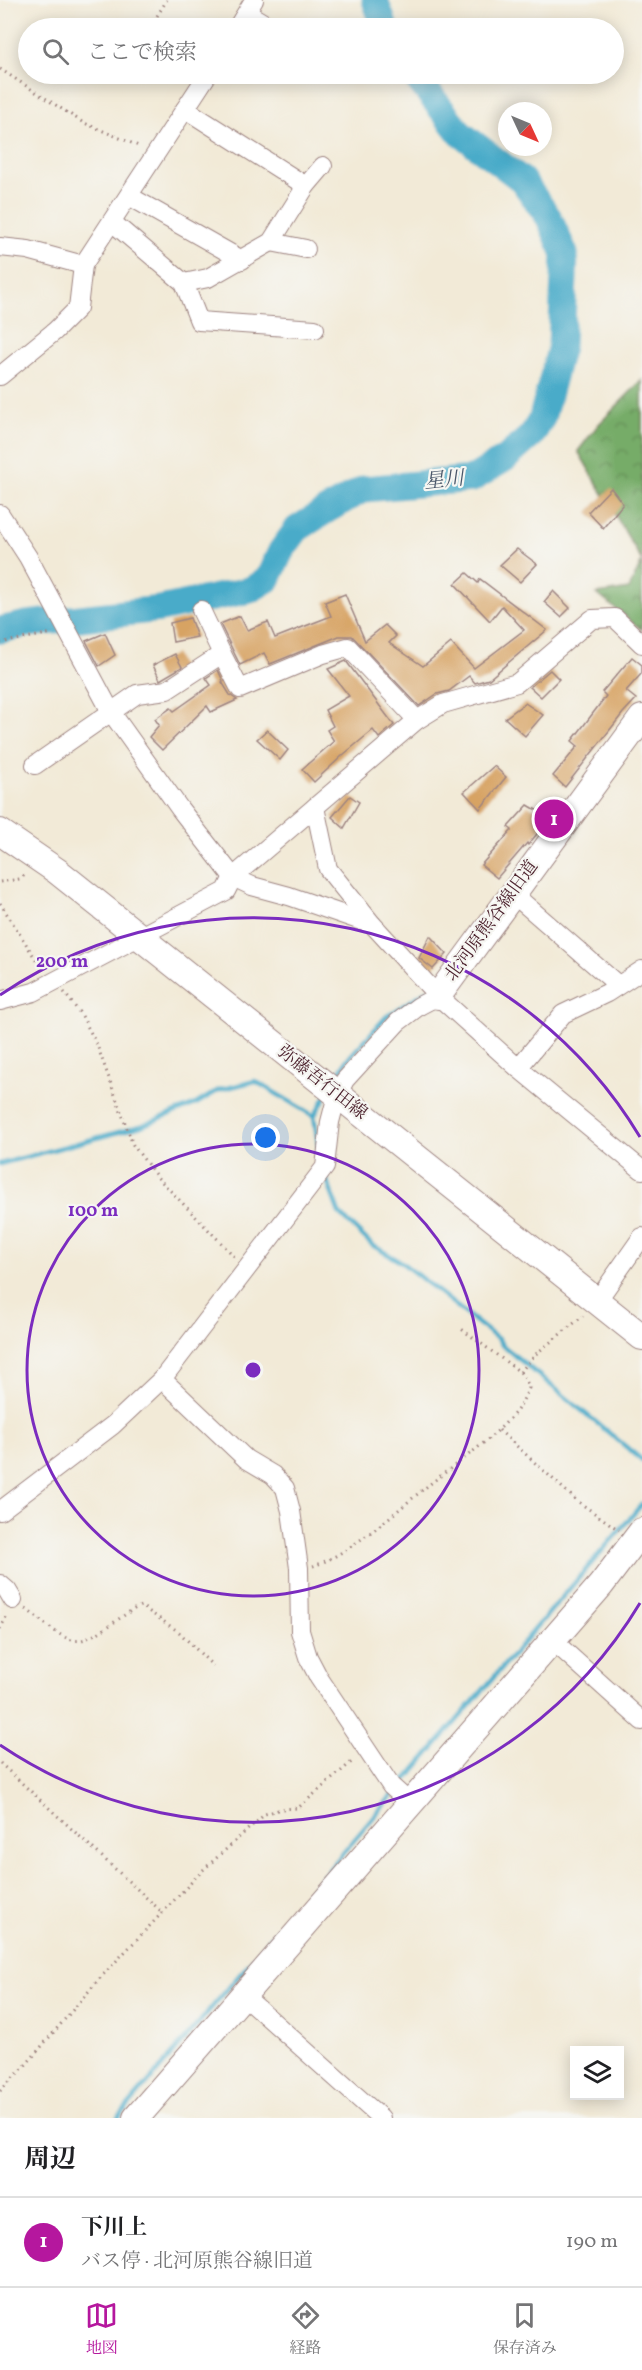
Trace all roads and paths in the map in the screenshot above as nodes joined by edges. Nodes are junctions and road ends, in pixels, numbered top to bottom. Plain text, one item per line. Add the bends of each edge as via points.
1 (167, 0) edge
2 (157, 16) dead end
3 (0, 69) edge
4 (18, 81) edge
5 (23, 84) edge
6 (201, 84) edge
7 (185, 109) junction
8 (156, 154) junction
9 (323, 166) dead end
10 (306, 186) junction
11 (129, 196) junction
12 (112, 222) junction
13 (271, 242) junction
14 (0, 247) edge
15 (306, 249) dead end
16 (242, 260) junction
17 (83, 265) junction
18 (184, 283) junction
19 (315, 329) dead end
20 (0, 376) edge
21 (0, 514) edge
22 (201, 610) dead end
23 (66, 630) junction
24 (0, 643) edge
25 (642, 644) edge
26 (222, 654) junction
27 (111, 712) junction
28 (642, 718) edge
29 (417, 720) junction
30 (35, 765) dead end
31 (315, 807) junction
32 (0, 832) edge
33 (38, 858) junction
34 (233, 877) junction
35 (0, 882) edge
36 (512, 893) junction
37 (0, 903) edge
38 (373, 925) junction
39 (138, 936) junction
40 (642, 970) edge
41 (53, 982) junction
42 (618, 985) junction
43 (438, 996) junction
44 (0, 1001) edge
45 (518, 1068) junction
46 (337, 1095) junction
47 (642, 1170) edge
48 (642, 1237) edge
49 (247, 1269) junction
50 (597, 1301) junction
51 (459, 1328) dead end
52 (642, 1337) edge
53 (520, 1372) junction
54 (162, 1379) junction
55 (499, 1430) junction
56 (0, 1511) edge
57 (639, 1536) edge
58 (299, 1568) junction
59 (0, 1584) edge
60 (13, 1600) joint
61 (552, 1640) junction
62 (213, 1666) dead end
63 (642, 1721) edge
64 (367, 1749) junction
65 (0, 1763) edge
66 (411, 1804) junction
67 (163, 1912) junction
68 (244, 1996) junction
69 (0, 2091) edge
70 (136, 2118) edge
71 (381, 2118) edge

1 - 2 path
3 - 4 path
5 - 8 path via 82,122
6 - 7 street
7 - 8 street
7 - 10 street
8 - 11 street
9 - 10 street
10 - 13 street
11 - 12 street
11 - 16 street
12 - 17 street
12 - 18 street
13 - 15 street
13 - 16 street
14 - 17 street via 28,250
16 - 18 street via 208,278
17 - 20 street via 78,308
18 - 19 street via 199,321
21 - 23 street via 28,557
22 - 26 street
23 - 24 path
23 - 27 street
25 - 29 street via 615,618 592,619 517,683 443,704
26 - 27 street via 168,690 137,694
26 - 29 street via 240,689 348,647
27 - 30 street
27 - 34 street
28 - 36 street, 北河原熊谷線旧道
29 - 31 street
31 - 34 street
31 - 38 street via 328,870
32 - 33 street, 弥藤吾行田線
33 - 35 path via 20,879
33 - 39 street, 弥藤吾行田線
34 - 38 street
34 - 39 street via 226,891
36 - 42 street
36 - 43 street, 北河原熊谷線旧道
37 - 41 path
38 - 43 street
39 - 41 street
39 - 46 street, 弥藤吾行田線
40 - 42 street
41 - 44 street via 34,992
41 - 49 path via 82,1016 97,1045 133,1145 171,1192
42 - 45 street via 563,1014
43 - 45 street, 北河原熊谷線旧道
43 - 46 street via 398,1022 345,1080
45 - 47 street, 北河原熊谷線旧道
46 - 49 street via 325,1167
46 - 50 street, 弥藤吾行田線
48 - 50 street
49 - 54 street
50 - 52 street, 弥藤吾行田線
50 - 53 path
51 - 53 path
53 - 55 path via 529,1388
54 - 56 street via 113,1425
54 - 58 street via 246,1460 273,1475 285,1488
55 - 57 path via 577,1502
55 - 58 path via 337,1556
57 - 61 street
58 - 64 street via 300,1631 308,1657
59 - 60 street
60 - 62 path via 72,1640 87,1639 141,1606 178,1632
61 - 63 street
61 - 66 street
64 - 66 street via 391,1786
64 - 67 path via 298,1808 265,1814
65 - 67 path
66 - 68 street
67 - 69 path
68 - 70 street
68 - 71 street

